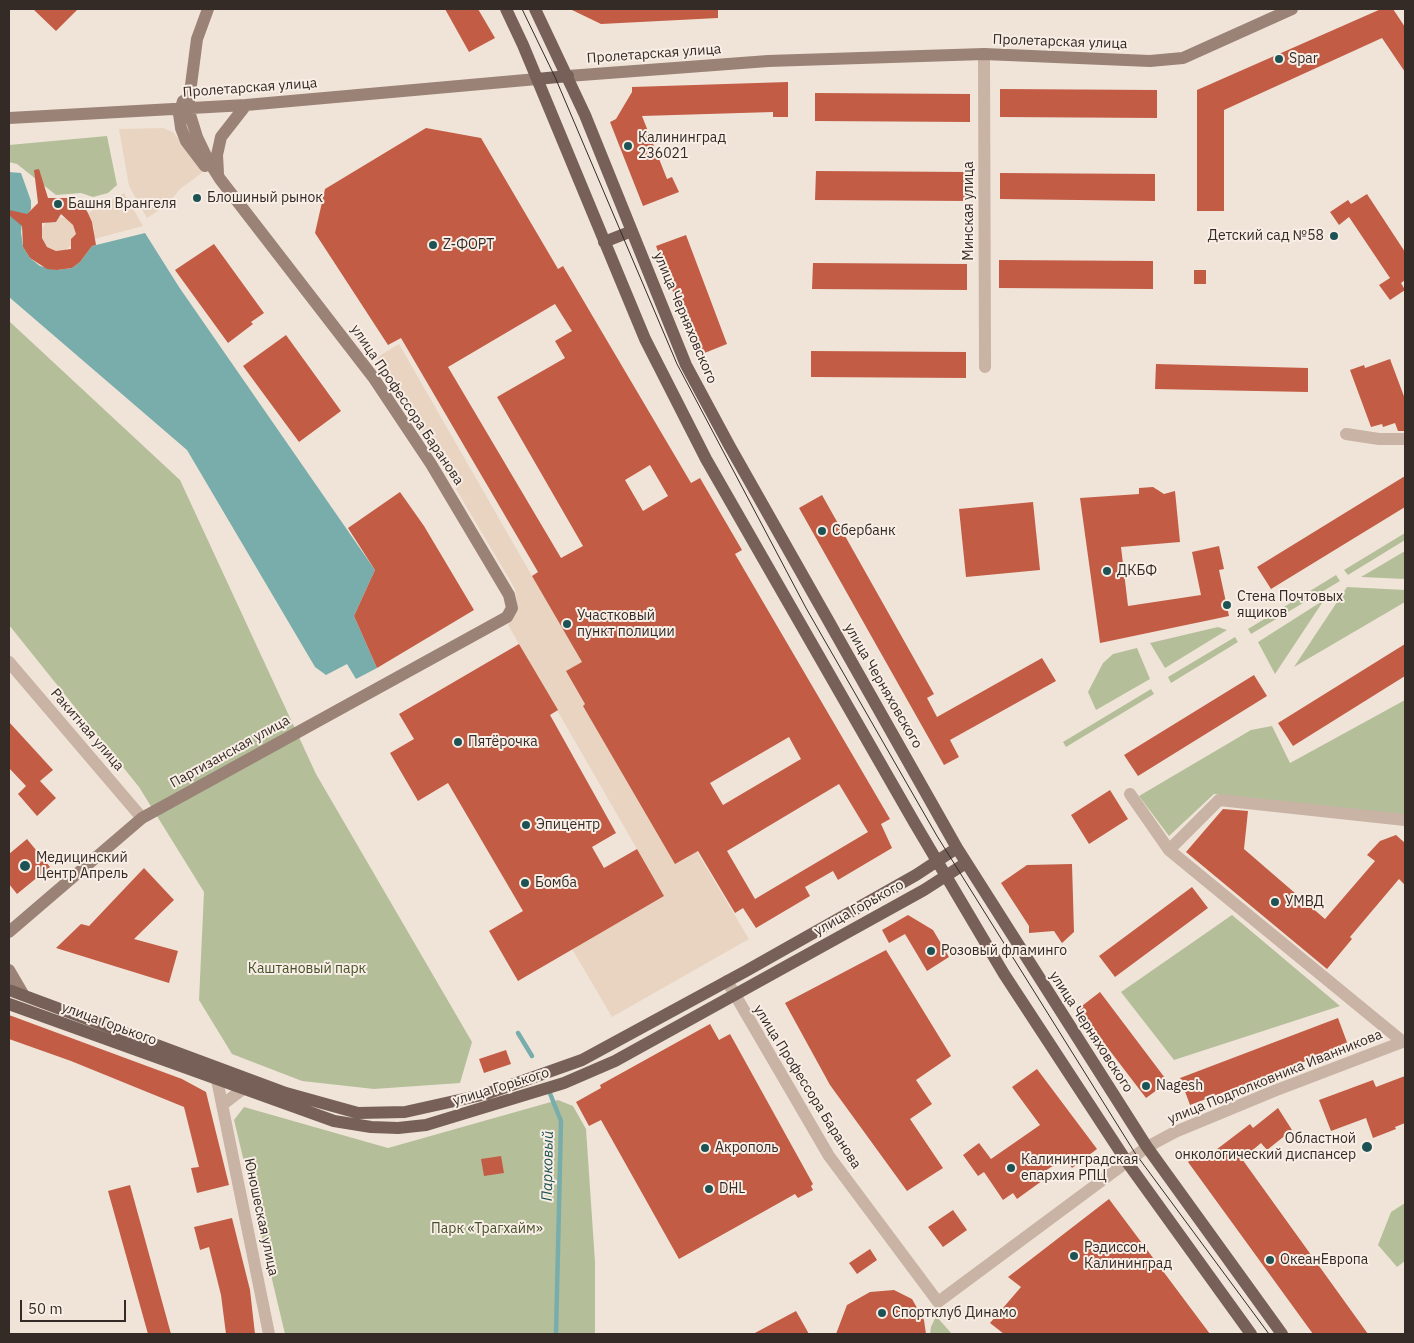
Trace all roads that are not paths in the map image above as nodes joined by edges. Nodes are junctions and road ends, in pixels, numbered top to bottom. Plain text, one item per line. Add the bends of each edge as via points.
1 (208, 9) edge
2 (506, 9) edge
3 (535, 9) edge
4 (1292, 9) edge
5 (984, 54) junction
6 (568, 76) junction
7 (538, 79) junction
8 (246, 105) junction
9 (184, 108) junction
10 (9, 118) edge
11 (220, 179) junction
12 (632, 231) junction
13 (604, 242) junction
14 (985, 367) dead end
15 (1346, 434) dead end
16 (1405, 440) edge
17 (487, 628) joint
18 (9, 662) edge
19 (1130, 794) dead end
20 (142, 818) junction
21 (1405, 820) edge
22 (957, 848) junction
23 (1169, 850) junction
24 (937, 861) junction
25 (966, 863) junction
26 (945, 876) junction
27 (10, 934) edge
28 (9, 970) edge
29 (727, 981) junction
30 (9, 990) edge
31 (23, 994) junction
32 (734, 994) junction
33 (9, 1004) edge
34 (1404, 1041) edge
35 (216, 1074) junction
36 (243, 1089) junction
37 (222, 1105) junction
38 (1147, 1147) junction
39 (1127, 1162) junction
40 (938, 1302) joint
41 (269, 1334) edge
42 (1251, 1334) edge
43 (1282, 1334) edge

1 - 9 main road via 197,39
2 - 7 main road
3 - 6 main road, улица Черняховского
4 - 5 main road, Пролетарская улица via 1183,58 1150,61
5 - 6 main road, Пролетарская улица via 768,61
5 - 14 street, Минская улица
6 - 7 main road, Пролетарская улица
6 - 12 main road, улица Черняховского
7 - 8 main road, Пролетарская улица
7 - 13 main road
8 - 9 main road, Пролетарская улица
8 - 11 main road, улица Профессора Баранова via 221,138 216,155
9 - 10 main road, Пролетарская улица
9 - 11 main road, улица Профессора Баранова
11 - 17 main road, улица Профессора Баранова via 357,354 431,464 509,595 510,613
12 - 13 main road
12 - 22 main road, улица Черняховского via 690,373
13 - 24 main road via 645,339 706,459
15 - 16 street
17 - 20 main road, Партизанская улица
18 - 20 street, Ракитная улица
19 - 23 street
20 - 27 main road, Партизанская улица
21 - 23 street via 1219,800
22 - 24 main road, улица Горького
22 - 25 main road, улица Черняховского
23 - 34 street
24 - 26 main road
24 - 29 main road, улица Горького
25 - 26 main road, улица Горького
25 - 38 main road, улица Черняховского
26 - 32 main road, улица Горького
26 - 39 main road via 1004,974
28 - 31 main road
29 - 32 street, улица Профессора Баранова
29 - 35 main road, улица Горького via 574,1063 486,1094 405,1112 358,1113
30 - 31 main road, улица Горького
31 - 35 main road, улица Горького
32 - 36 main road, улица Горького via 615,1061 576,1079 426,1124 398,1128 334,1121
32 - 40 street, улица Профессора Баранова via 830,1156
33 - 35 main road, улица Горького
34 - 38 street, улица Подполковника Иванникова via 1274,1091
35 - 36 main road, улица Горького
35 - 37 street, Юношеская улица
36 - 37 street
37 - 41 street, Юношеская улица
38 - 39 street, улица Подполковника Иванникова
38 - 43 main road, улица Черняховского
39 - 40 street, улица Подполковника Иванникова
39 - 42 main road

